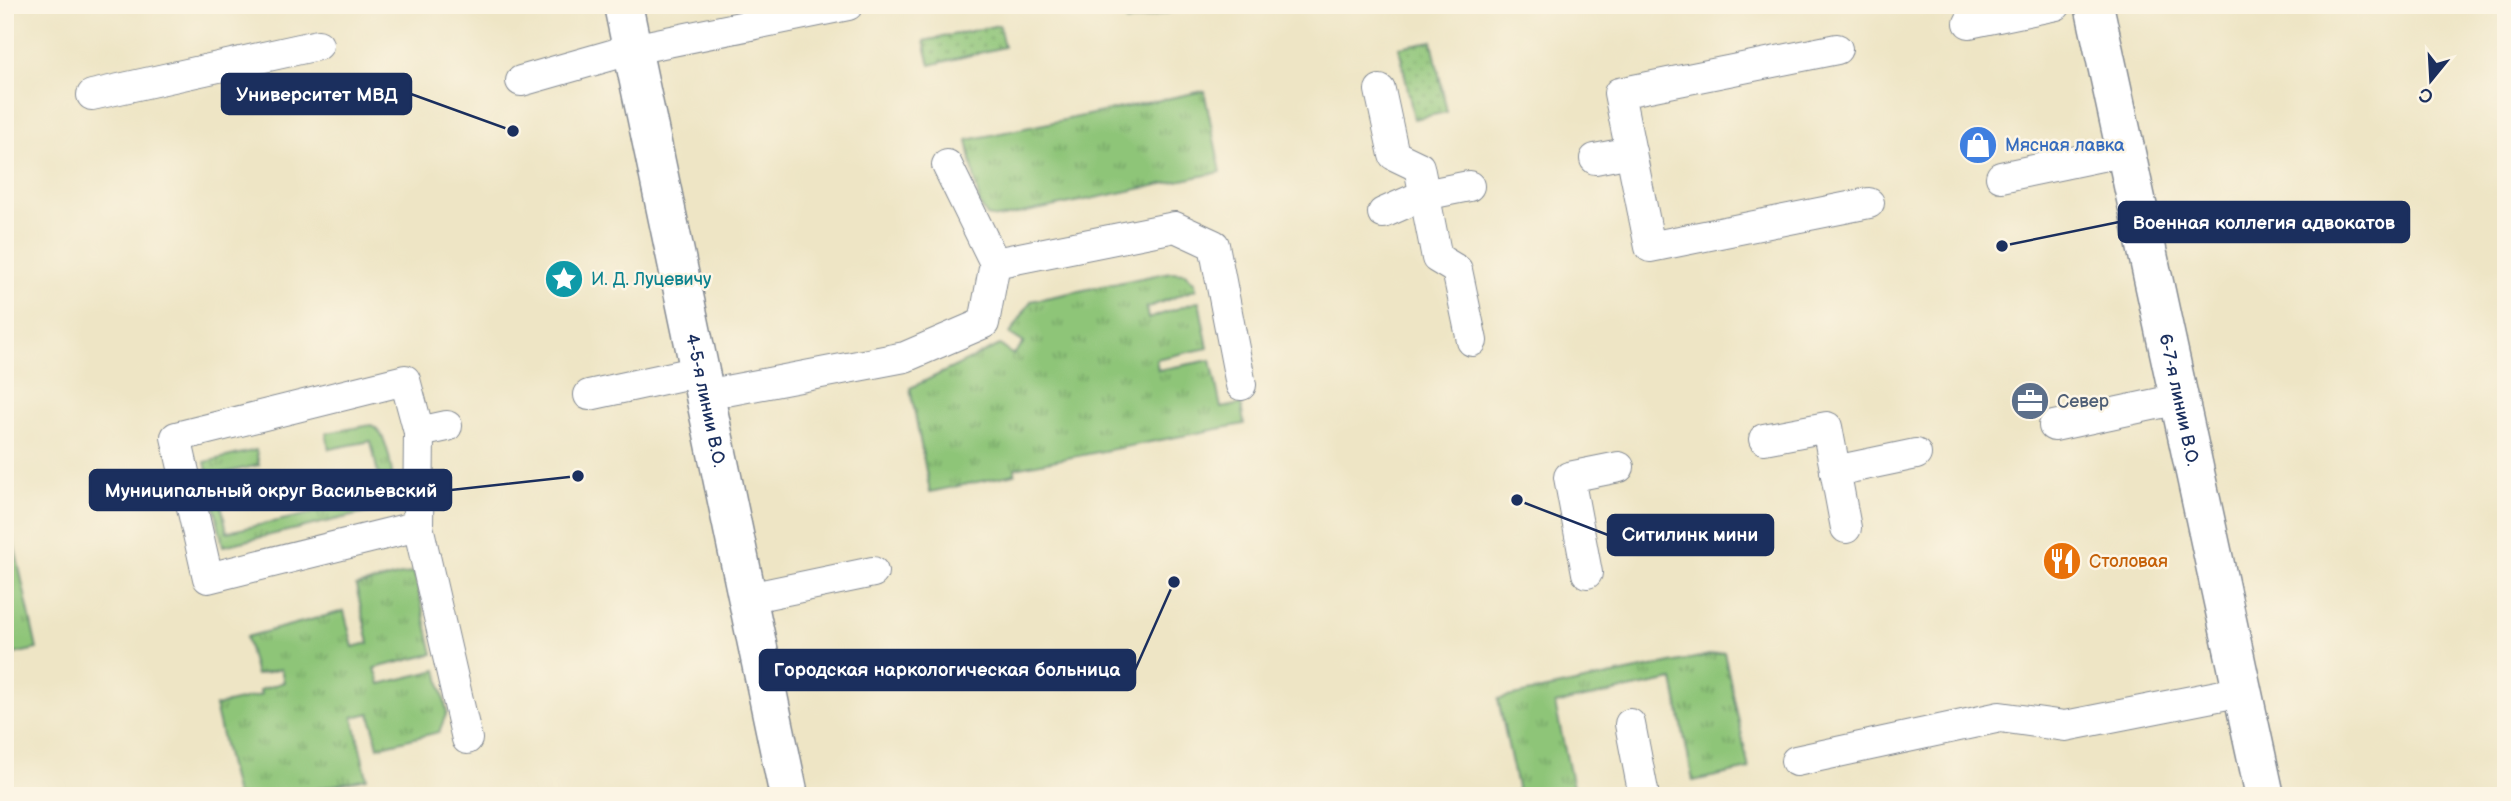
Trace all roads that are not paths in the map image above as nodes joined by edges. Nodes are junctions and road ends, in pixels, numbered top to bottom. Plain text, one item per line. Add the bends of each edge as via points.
1 (623, 5) edge
2 (848, 5) edge
3 (2056, 5) edge
4 (2095, 5) edge
5 (1969, 23) dead end
6 (318, 45) dead end
7 (633, 49) junction
8 (1837, 49) dead end
9 (521, 81) dead end
10 (1380, 90) dead end
11 (92, 95) dead end
12 (2125, 151) junction
13 (1631, 152) junction
14 (1595, 159) dead end
15 (947, 165) dead end
16 (2001, 177) dead end
17 (1469, 186) dead end
18 (1424, 195) junction
19 (1869, 203) dead end
20 (1384, 213) dead end
21 (995, 263) junction
22 (1472, 341) dead end
23 (702, 383) junction
24 (1241, 385) dead end
25 (589, 395) dead end
26 (2179, 399) junction
27 (2054, 426) dead end
28 (1764, 439) dead end
29 (1916, 454) dead end
30 (1619, 467) dead end
31 (1835, 471) junction
32 (418, 526) junction
33 (1846, 528) dead end
34 (873, 572) dead end
35 (1587, 573) dead end
36 (748, 598) junction
37 (2243, 691) junction
38 (1630, 724) dead end
39 (467, 739) dead end
40 (1796, 761) dead end
41 (789, 796) edge
42 (1644, 796) edge
43 (2264, 796) edge

1 - 7 street, 4-5-я линии В.О.
2 - 7 lane
3 - 5 lane
4 - 12 street, 6-7-я линии В.О.
6 - 11 lane
7 - 9 lane
7 - 23 street, 4-5-я линии В.О.
8 - 13 lane via 1619,93
10 - 18 lane via 1394,155 1419,167
12 - 16 lane
12 - 26 street, 6-7-я линии В.О.
13 - 14 lane
13 - 19 lane via 1650,247
15 - 21 lane
17 - 18 lane
18 - 20 lane
18 - 22 lane via 1437,258 1457,270
21 - 23 lane via 984,323 905,357
21 - 24 lane via 1175,227 1228,243
23 - 25 lane
23 - 36 street, 4-5-я линии В.О.
26 - 27 lane
26 - 37 street, 6-7-я линии В.О.
28 - 31 lane via 1827,427
29 - 31 lane
30 - 35 lane via 1569,477
31 - 33 lane
32 - 32 lane via 208,578 176,437 405,380 433,429
32 - 39 lane
34 - 36 lane
36 - 41 street, 4-5-я линии В.О.
37 - 40 lane via 2065,726 2000,717
37 - 43 street, 6-7-я линии В.О.
38 - 42 lane

